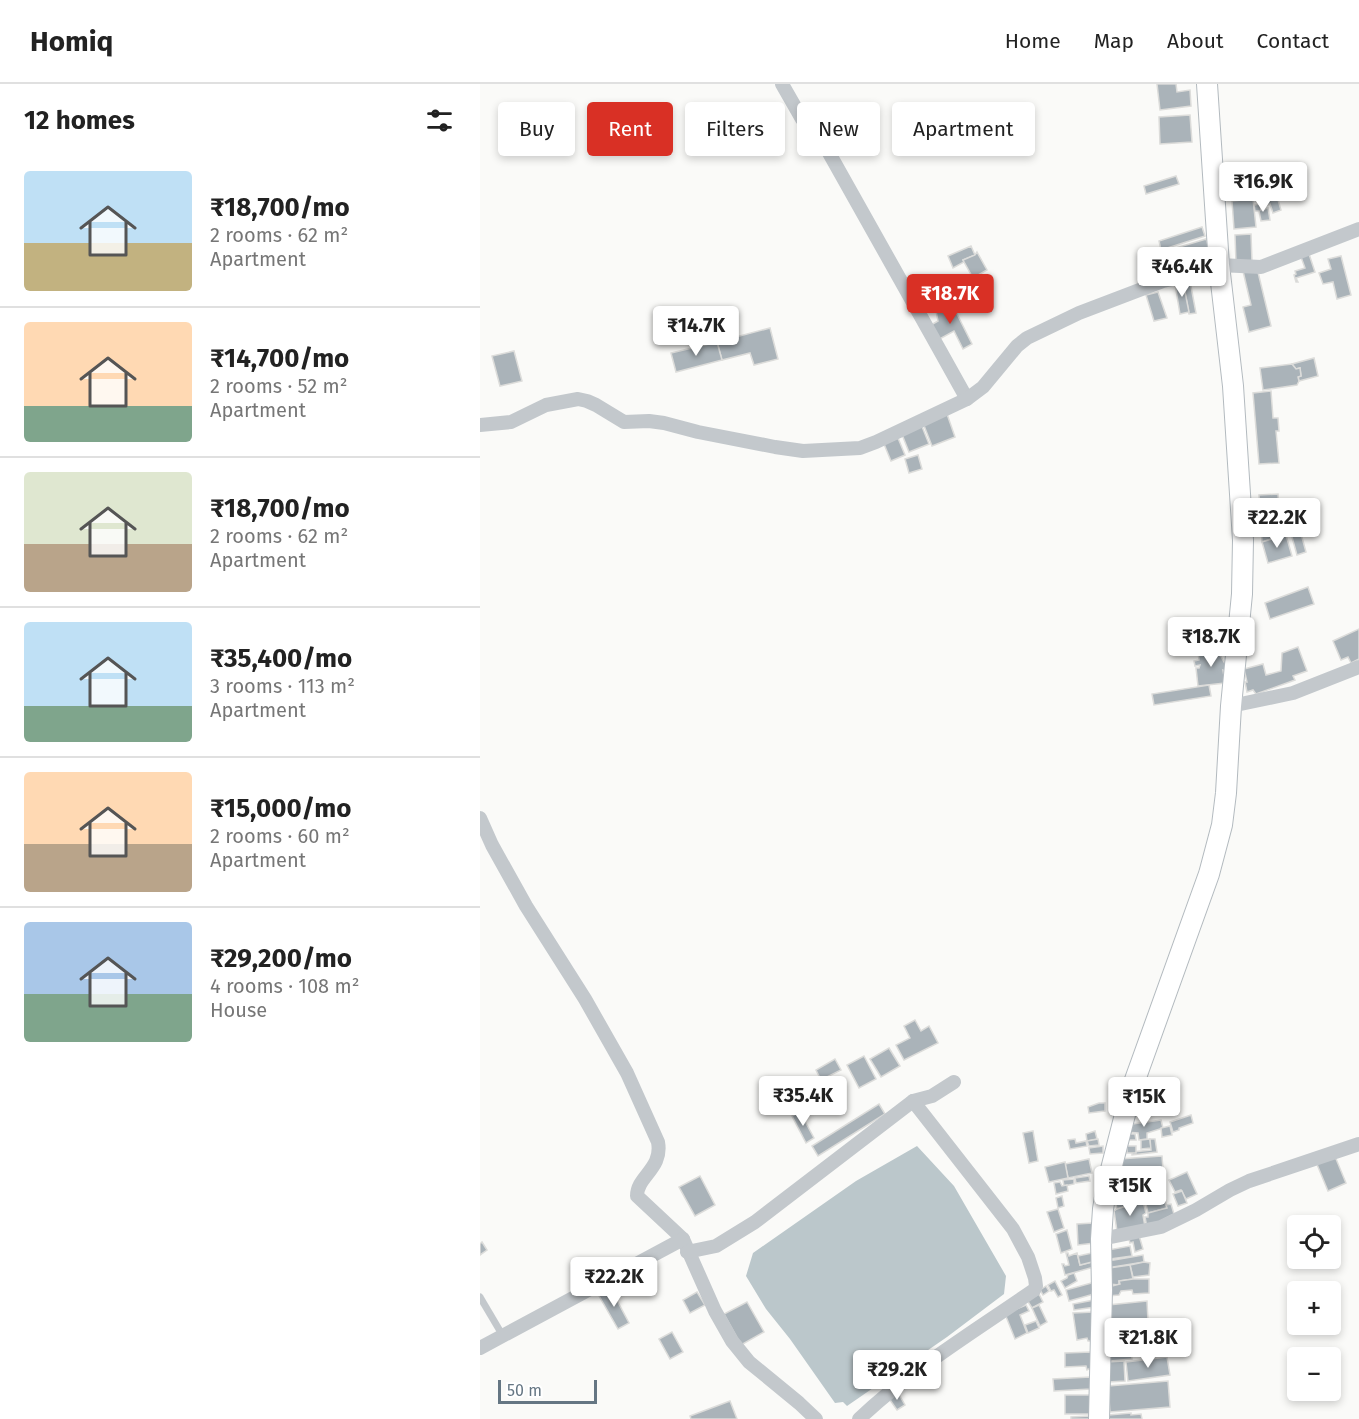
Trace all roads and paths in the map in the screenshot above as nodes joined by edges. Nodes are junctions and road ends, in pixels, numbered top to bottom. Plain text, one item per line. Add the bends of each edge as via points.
1 (782, 84) edge
2 (1207, 84) edge
3 (1359, 229) edge
4 (1218, 265) junction
5 (967, 399) junction
6 (480, 425) edge
7 (1359, 667) edge
8 (1231, 706) junction
9 (480, 818) edge
10 (954, 1082) dead end
11 (913, 1101) junction
12 (1359, 1144) edge
13 (1101, 1239) junction
14 (685, 1246) junction
15 (480, 1297) edge
16 (503, 1336) junction
17 (480, 1348) edge
18 (816, 1419) edge
19 (859, 1419) edge
20 (1099, 1419) edge

1 - 5 street via 802,119 819,135
2 - 4 street
3 - 4 street via 1261,267
4 - 5 street via 1100,305 1027,338
4 - 8 street via 1233,386 1244,540
5 - 6 street via 876,442 844,450 803,451 664,423 624,422 578,399 546,405 511,422
7 - 8 street via 1293,693
8 - 13 street via 1219,840 1131,1091 1107,1185
9 - 14 street via 526,906 627,1073 659,1149 637,1196
10 - 11 street via 932,1096
11 - 14 street via 755,1222 716,1246
11 - 19 street via 1013,1229 1028,1257 1036,1286
12 - 13 street via 1249,1181 1161,1227
13 - 20 street
14 - 16 street
14 - 18 street via 732,1341 749,1362
15 - 16 lane
16 - 17 street

